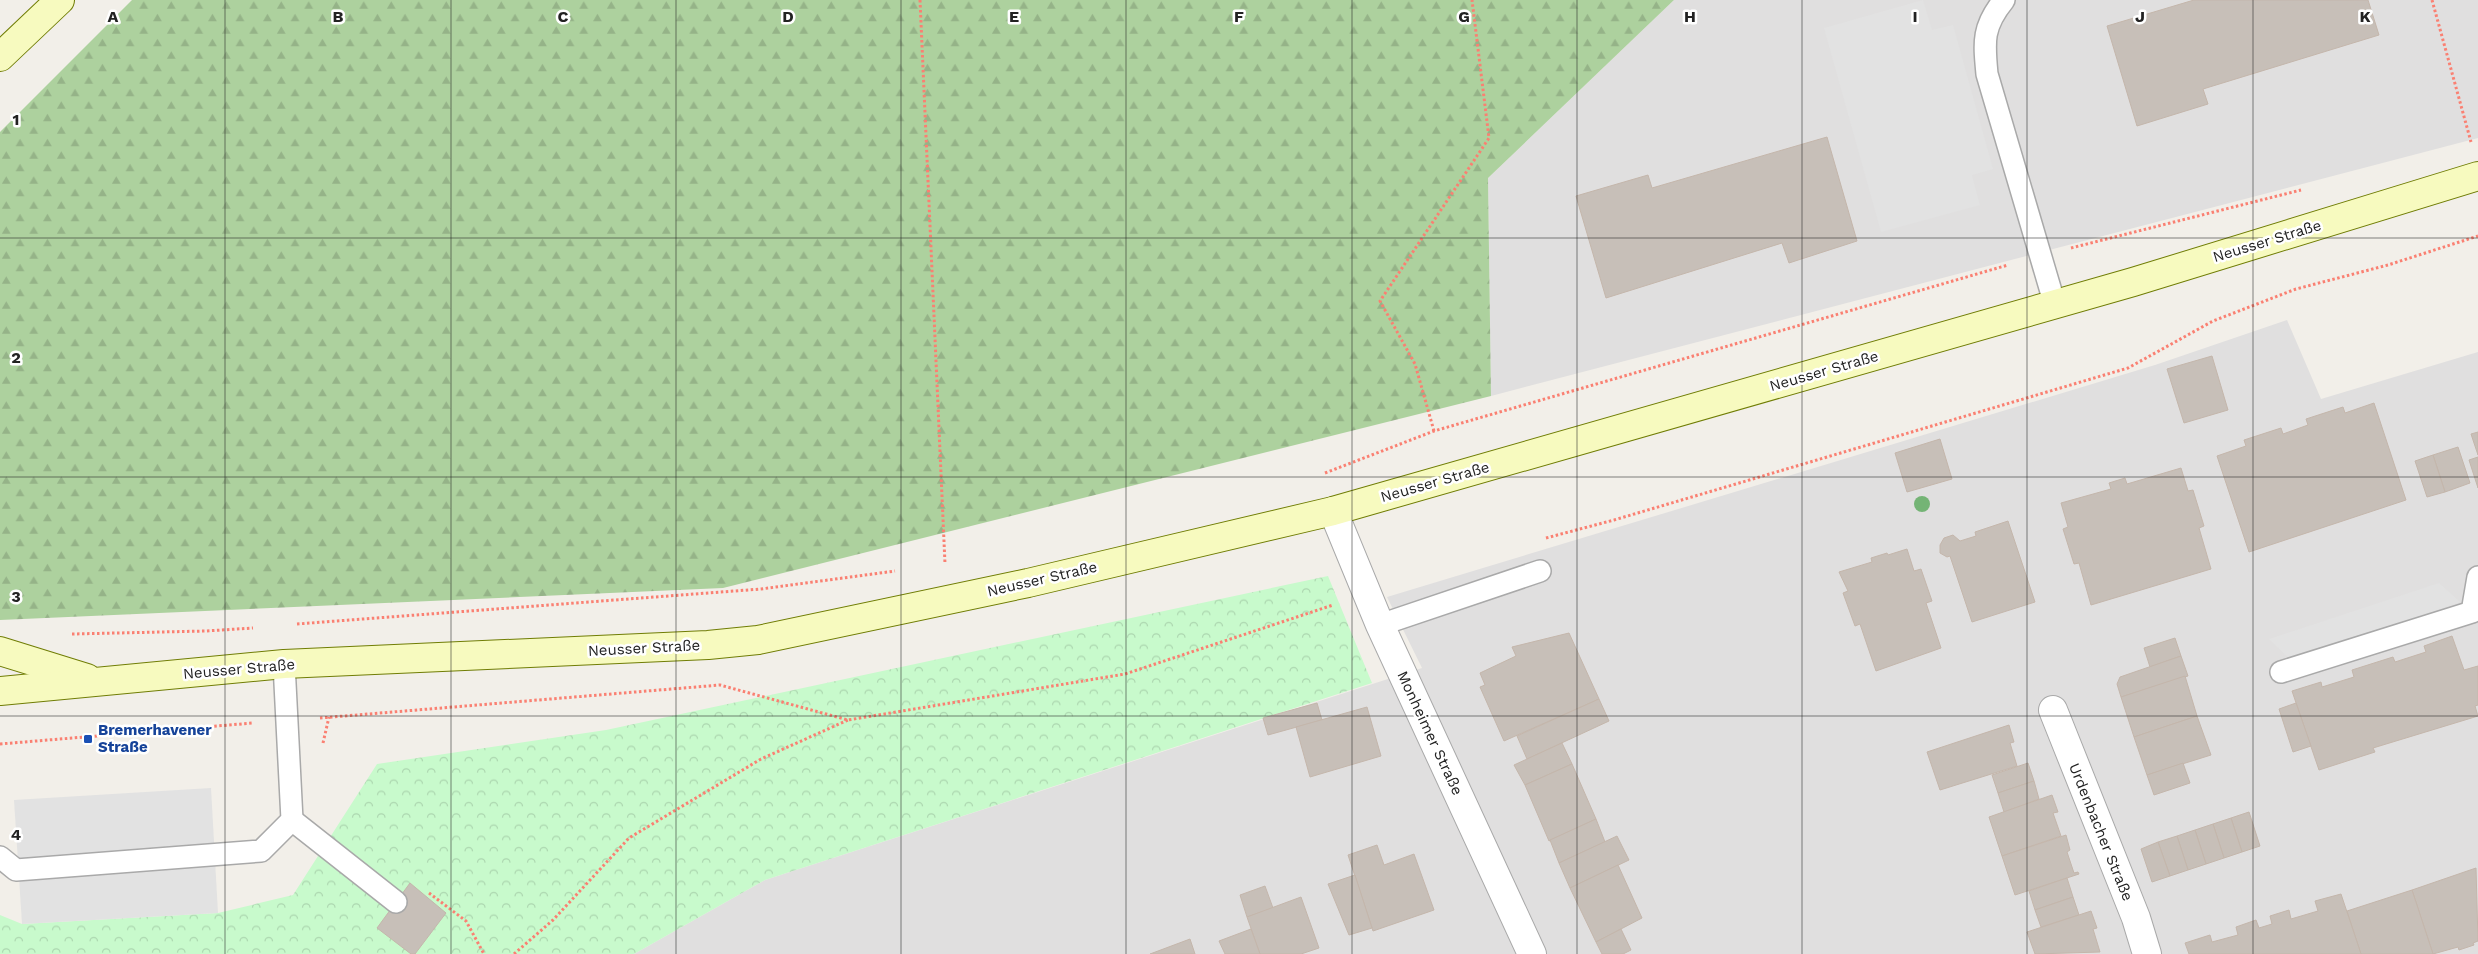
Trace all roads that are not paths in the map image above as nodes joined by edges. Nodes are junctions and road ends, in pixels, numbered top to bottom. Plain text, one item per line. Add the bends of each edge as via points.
1 (60, 0) edge
2 (2004, 0) edge
3 (0, 57) edge
4 (2478, 176) edge
5 (2055, 305) junction
6 (1332, 511) junction
7 (1540, 571) dead end
8 (2478, 576) edge
9 (1380, 624) junction
10 (0, 651) edge
11 (284, 664) junction
12 (2281, 672) dead end
13 (98, 682) junction
14 (0, 691) edge
15 (2053, 710) dead end
16 (292, 820) junction
17 (0, 857) edge
18 (396, 902) dead end
19 (1525, 952) edge
20 (2147, 954) edge

1 - 3 main road
2 - 5 lane via 1994,12 1984,41 1987,74
4 - 5 main road, Neusser Straße
5 - 6 main road, Neusser Straße
6 - 9 street, Monheimer Straße
6 - 11 main road, Neusser Straße via 1028,583 758,640 708,646
7 - 9 lane
8 - 12 lane via 2472,612
9 - 19 street, Monheimer Straße
10 - 13 main road
11 - 13 main road, Neusser Straße
11 - 16 lane
13 - 14 main road, Neusser Straße
15 - 20 street, Urdenbacher Straße via 2136,918
16 - 17 lane via 260,851 16,870
16 - 18 lane

